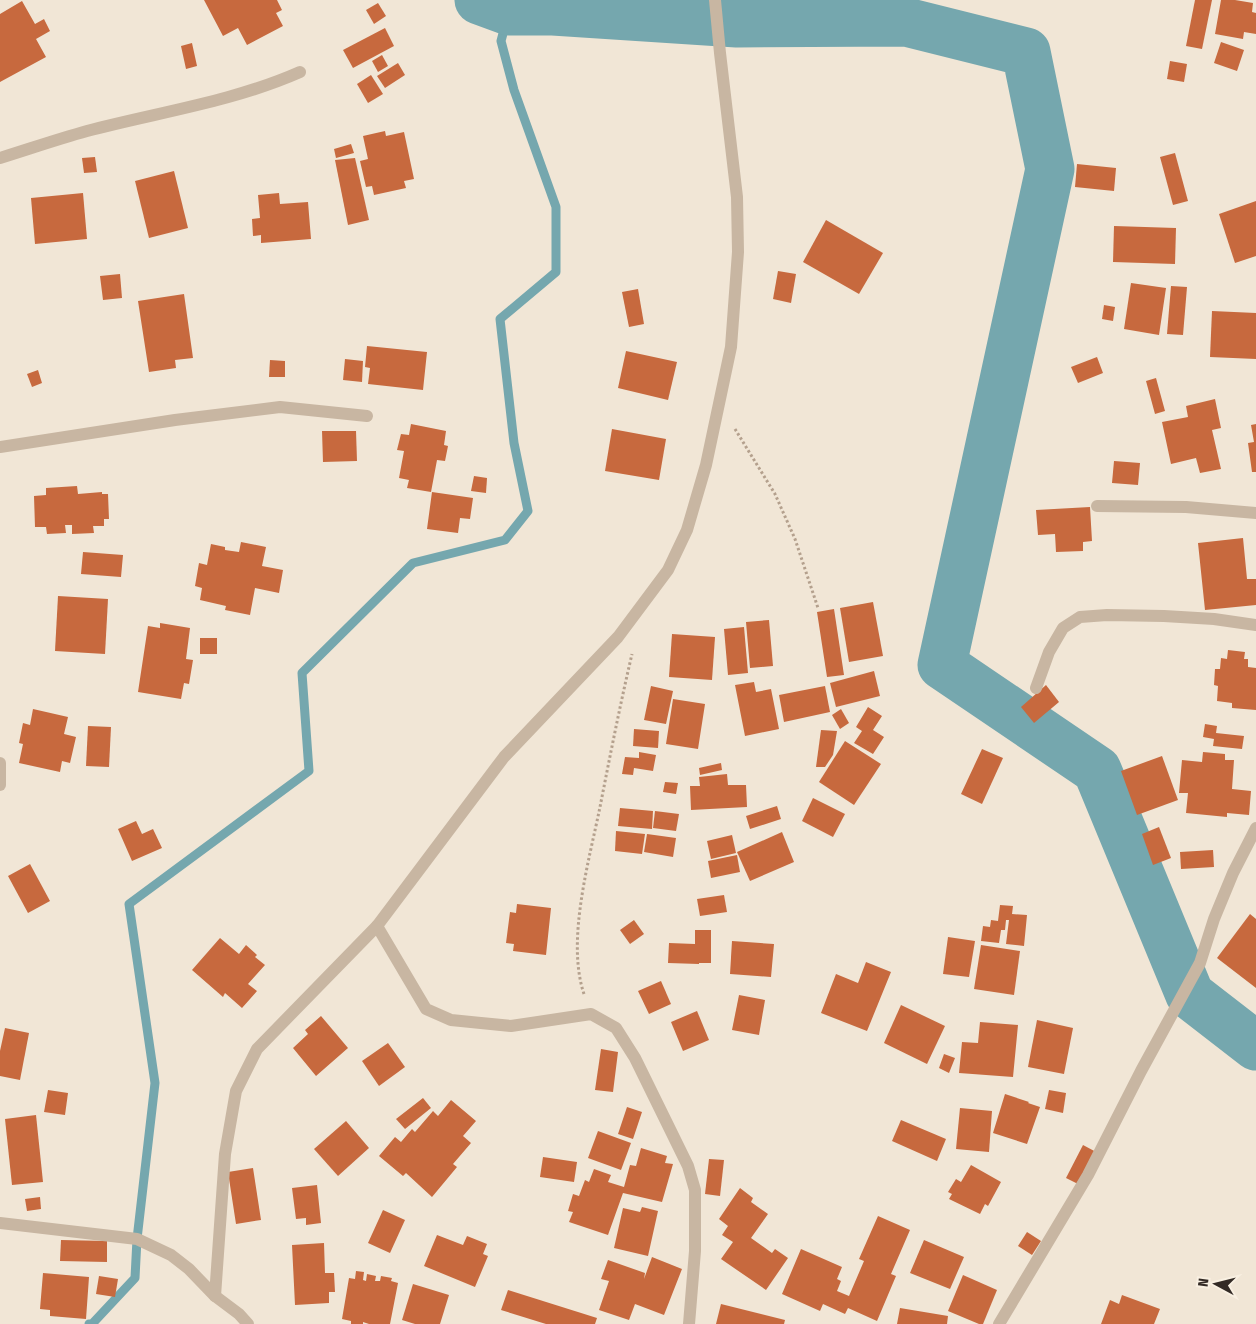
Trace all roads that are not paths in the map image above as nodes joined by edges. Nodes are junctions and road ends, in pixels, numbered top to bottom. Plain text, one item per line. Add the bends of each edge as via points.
1 (715, 0) edge
2 (300, 72) dead end
3 (0, 158) edge
4 (367, 416) dead end
5 (0, 447) edge
6 (1097, 506) dead end
7 (1256, 513) edge
8 (1256, 625) edge
9 (1036, 688) dead end
10 (0, 763) edge
11 (0, 785) edge
12 (1256, 828) edge
13 (376, 926) junction
14 (0, 1223) edge
15 (214, 1296) junction
16 (248, 1324) edge
17 (689, 1324) edge
18 (998, 1324) edge

1 - 13 street via 738,197 738,252 731,347 706,464 687,530 668,570 618,637 504,757
2 - 3 street via 244,93 88,131
4 - 5 street via 280,407
6 - 7 street via 1186,507
8 - 9 street via 1164,616 1080,616 1063,628 1049,652
10 - 11 street
12 - 18 street via 1233,873 1200,963 1088,1175
13 - 15 street via 257,1049 236,1091 225,1154
13 - 17 street via 426,1009 451,1020 511,1026 591,1014 616,1028 635,1058 688,1166 695,1190 695,1251
14 - 15 street via 137,1239 170,1255 189,1269
15 - 16 street

